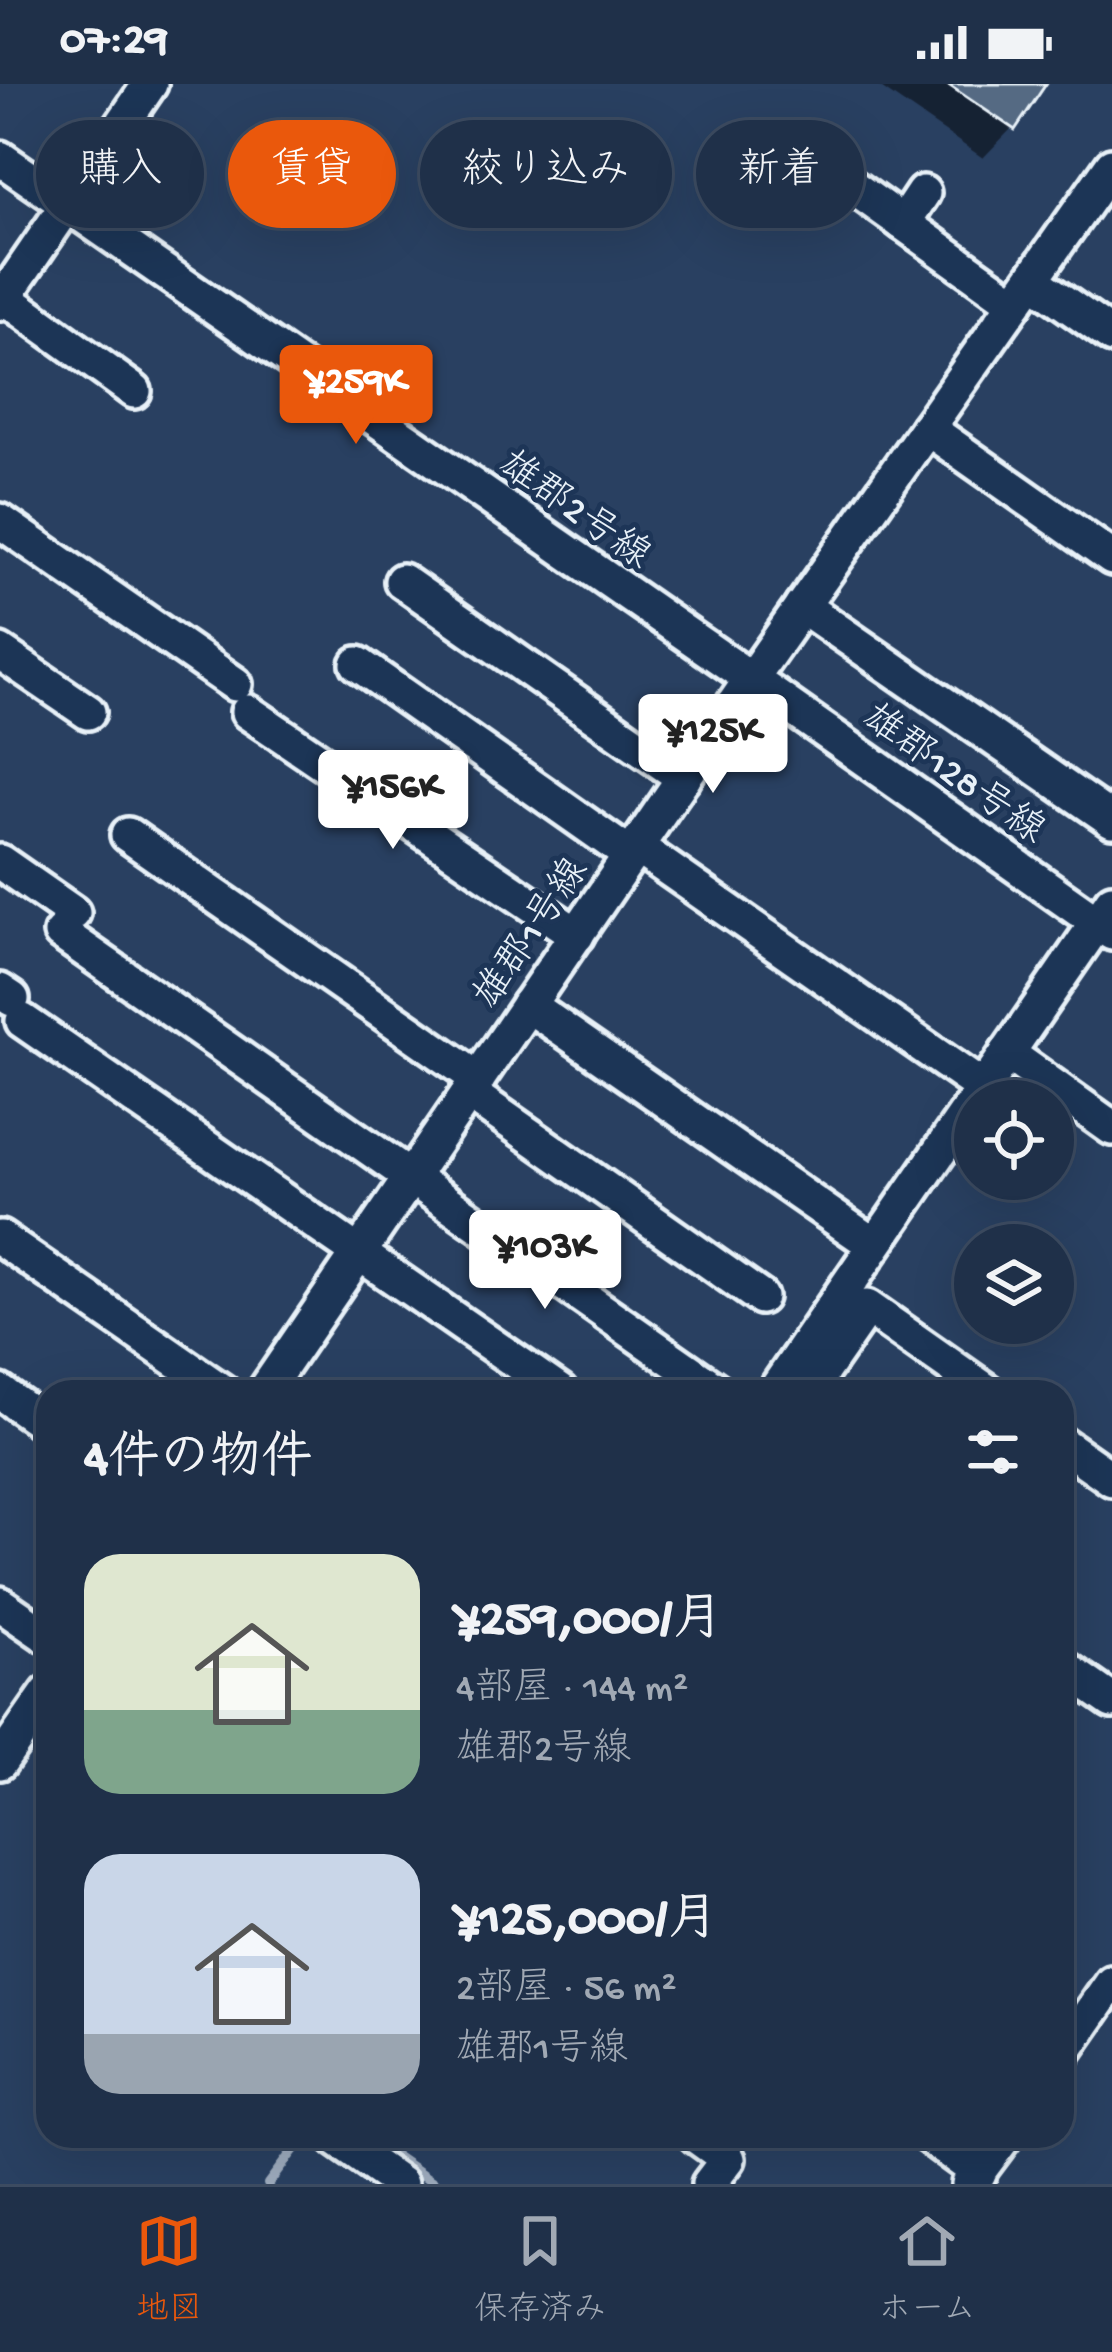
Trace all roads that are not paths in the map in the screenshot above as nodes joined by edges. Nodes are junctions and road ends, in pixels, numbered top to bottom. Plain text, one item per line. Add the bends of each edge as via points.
1 (150, 84) edge
2 (126, 120) edge
3 (0, 158) edge
4 (1112, 165) edge
5 (36, 183) edge
6 (923, 193) dead end
7 (864, 195) edge
8 (903, 223) junction
9 (53, 228) edge
10 (100, 228) edge
11 (1024, 291) junction
12 (2, 300) edge
13 (1112, 336) edge
14 (134, 392) dead end
15 (927, 428) junction
16 (0, 521) edge
17 (1112, 558) edge
18 (402, 581) dead end
19 (802, 606) junction
20 (0, 652) edge
21 (358, 664) dead end
22 (751, 679) junction
23 (88, 712) dead end
24 (684, 778) junction
25 (1112, 820) edge
26 (128, 835) dead end
27 (634, 851) junction
28 (0, 862) edge
29 (1107, 919) edge
30 (577, 935) junction
31 (12, 1004) edge
32 (529, 1005) junction
33 (1007, 1053) junction
34 (970, 1080) edge
35 (988, 1080) edge
36 (474, 1086) junction
37 (1112, 1128) edge
38 (954, 1129) edge
39 (412, 1176) junction
40 (0, 1238) edge
41 (874, 1245) junction
42 (360, 1252) junction
43 (760, 1297) dead end
44 (206, 1380) edge
45 (272, 1380) edge
46 (543, 1380) edge
47 (702, 1380) edge
48 (781, 1380) edge
49 (816, 1380) edge
50 (971, 1380) edge
51 (0, 1392) edge
52 (36, 1418) edge
53 (1074, 1452) edge
54 (1112, 1479) edge
55 (0, 1604) edge
56 (36, 1629) edge
57 (1074, 1674) edge
58 (1112, 1701) edge
59 (36, 1708) edge
60 (5, 1746) edge
61 (347, 2148) edge
62 (713, 2148) edge
63 (941, 2148) edge
64 (996, 2148) edge
65 (974, 2179) edge
66 (387, 2180) edge
67 (710, 2184) edge

1 - 2 street
3 - 5 street, 雄郡2号線
4 - 11 street, 雄郡1号線
6 - 8 street
7 - 8 street
8 - 11 street
9 - 12 street
10 - 22 street, 雄郡2号線
11 - 13 street
11 - 15 street, 雄郡1号線
12 - 14 street
15 - 17 street
15 - 19 street, 雄郡1号線
16 - 30 street
18 - 24 street
19 - 22 street, 雄郡1号線
19 - 25 street
20 - 23 street
21 - 27 street
22 - 24 street, 雄郡1号線
22 - 29 street, 雄郡128号線
24 - 27 street, 雄郡1号線
26 - 36 street
27 - 30 street, 雄郡1号線
27 - 34 street
28 - 39 street via 67,923
29 - 33 street
30 - 32 street, 雄郡1号線
31 - 42 street
32 - 36 street, 雄郡1号線
32 - 41 street
33 - 35 street
33 - 37 street
36 - 39 street, 雄郡1号線
36 - 43 street
38 - 41 street
39 - 42 street, 雄郡1号線
39 - 47 street
40 - 44 street
41 - 48 street
42 - 45 street, 雄郡1号線
42 - 46 street
49 - 50 street via 867,1307
51 - 52 street
53 - 54 street
55 - 56 street
57 - 58 street
59 - 60 street
61 - 66 street
62 - 67 street via 728,2159
63 - 65 street
64 - 65 street

